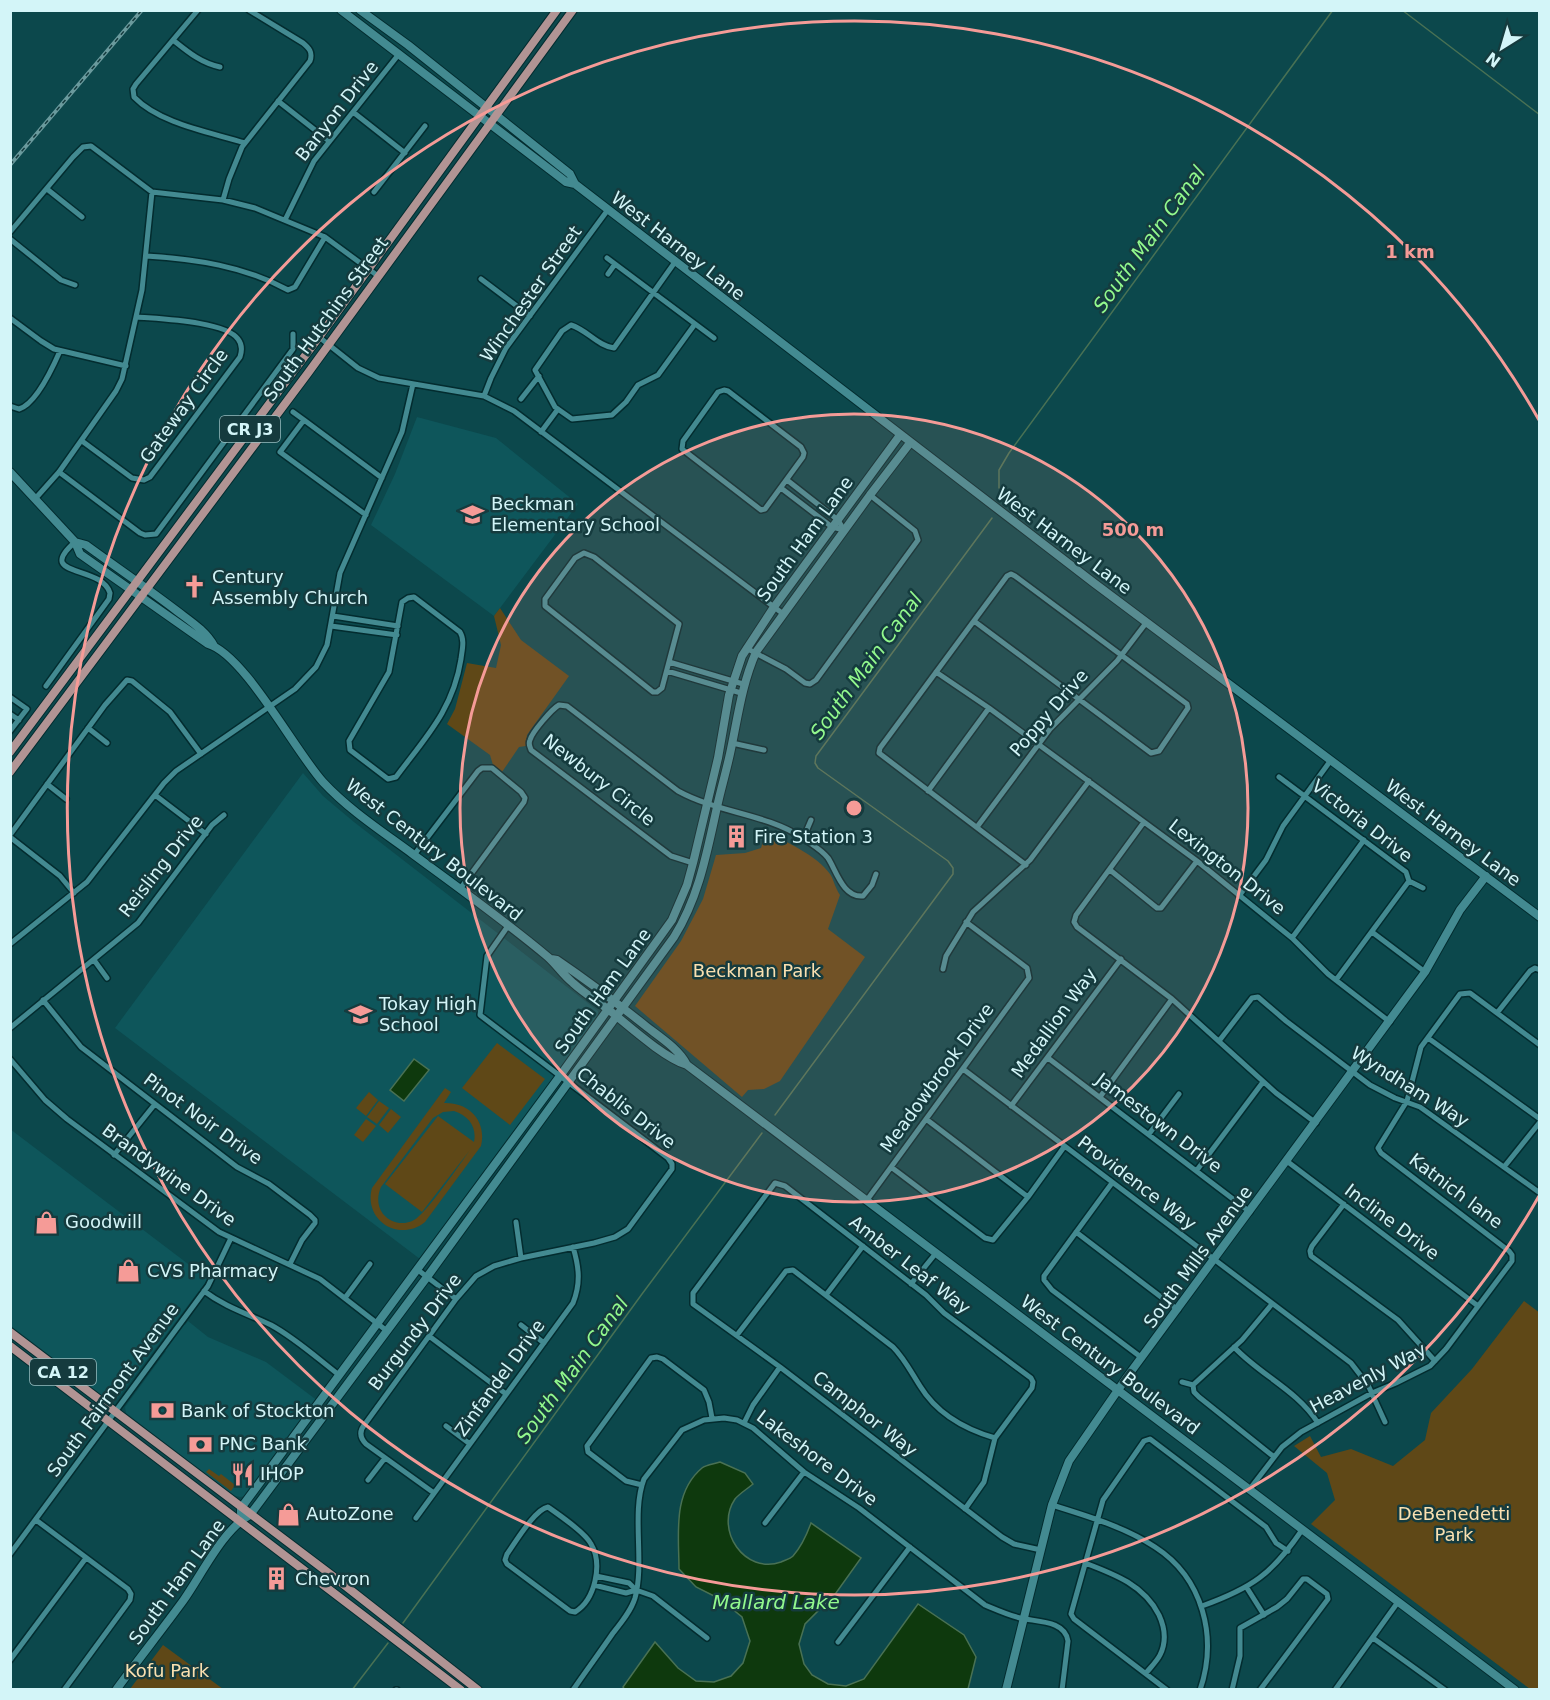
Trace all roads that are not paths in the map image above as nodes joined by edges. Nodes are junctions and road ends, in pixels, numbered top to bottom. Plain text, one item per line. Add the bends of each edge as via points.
1 (198, 10) edge
2 (249, 10) edge
3 (341, 10) edge
4 (360, 10) edge
5 (558, 10) edge
6 (573, 10) edge
7 (173, 40) junction
8 (399, 54) junction
9 (220, 67) dead end
10 (278, 101) junction
11 (486, 108) junction
12 (353, 112) junction
13 (480, 116) junction
14 (496, 116) junction
15 (490, 124) junction
16 (425, 126) dead end
17 (329, 141) junction
18 (245, 143) junction
19 (405, 153) junction
20 (575, 184) junction
21 (47, 189) junction
22 (152, 192) junction
23 (374, 192) dead end
24 (223, 200) junction
25 (607, 211) junction
26 (82, 217) dead end
27 (285, 220) junction
28 (10, 232) edge
29 (325, 237) junction
30 (10, 239) edge
31 (146, 256) junction
32 (607, 258) dead end
33 (675, 262) junction
34 (615, 264) junction
35 (369, 269) junction
36 (608, 274) dead end
37 (378, 276) junction
38 (482, 279) dead end
39 (75, 285) dead end
40 (654, 292) junction
41 (530, 316) junction
42 (138, 317) junction
43 (10, 318) edge
44 (695, 324) junction
45 (293, 334) dead end
46 (319, 338) junction
47 (714, 338) dead end
48 (328, 345) junction
49 (60, 351) junction
50 (126, 366) junction
51 (539, 376) junction
52 (413, 384) junction
53 (484, 396) junction
54 (521, 399) dead end
55 (10, 406) edge
56 (558, 409) junction
57 (293, 412) dead end
58 (304, 420) junction
59 (541, 432) junction
60 (900, 435) junction
61 (81, 441) junction
62 (910, 443) junction
63 (10, 472) edge
64 (59, 472) junction
65 (382, 478) junction
66 (787, 480) junction
67 (781, 488) junction
68 (870, 495) junction
69 (35, 499) junction
70 (366, 515) junction
71 (838, 520) junction
72 (832, 528) junction
73 (844, 530) junction
74 (75, 542) junction
75 (134, 585) junction
76 (405, 591) dead end
77 (145, 593) junction
78 (408, 598) junction
79 (774, 607) junction
80 (782, 613) junction
81 (333, 616) junction
82 (974, 621) junction
83 (1146, 622) junction
84 (331, 626) junction
85 (398, 626) junction
86 (397, 636) junction
87 (746, 648) junction
88 (756, 652) junction
89 (1121, 655) junction
90 (669, 662) junction
91 (667, 671) junction
92 (936, 672) junction
93 (733, 681) junction
94 (743, 684) junction
95 (46, 686) dead end
96 (731, 690) junction
97 (657, 692) junction
98 (741, 693) junction
99 (10, 697) edge
100 (1079, 698) junction
101 (660, 699) dead end
102 (269, 707) junction
103 (989, 708) junction
104 (10, 714) edge
105 (19, 720) junction
106 (88, 728) junction
107 (10, 731) edge
108 (107, 743) dead end
109 (732, 743) junction
110 (1038, 744) junction
111 (764, 750) dead end
112 (10, 752) edge
113 (201, 754) junction
114 (1331, 760) junction
115 (10, 772) edge
116 (1279, 777) dead end
117 (1089, 781) junction
118 (47, 784) junction
119 (927, 791) junction
120 (155, 795) junction
121 (1305, 796) junction
122 (66, 799) dead end
123 (707, 804) junction
124 (717, 807) junction
125 (224, 815) dead end
126 (812, 820) dead end
127 (1144, 822) junction
128 (977, 826) junction
129 (206, 834) junction
130 (10, 836) edge
131 (803, 838) junction
132 (1364, 840) junction
133 (414, 855) junction
134 (1197, 861) junction
135 (693, 863) junction
136 (1026, 865) junction
137 (1110, 870) junction
138 (876, 874) dead end
139 (1486, 876) junction
140 (1409, 881) junction
141 (1424, 888) dead end
142 (460, 889) junction
143 (74, 893) junction
144 (1239, 896) junction
145 (1539, 917) edge
146 (966, 922) junction
147 (508, 926) junction
148 (1372, 932) junction
149 (1292, 938) junction
150 (10, 944) edge
151 (551, 959) junction
152 (1121, 959) junction
153 (94, 960) junction
154 (943, 969) dead end
155 (1537, 969) edge
156 (1425, 972) junction
157 (107, 978) dead end
158 (1336, 980) junction
159 (1172, 999) junction
160 (44, 1000) junction
161 (614, 1001) junction
162 (622, 1008) junction
163 (608, 1010) junction
164 (1497, 1013) junction
165 (616, 1016) junction
166 (1390, 1022) junction
167 (10, 1028) edge
168 (1428, 1038) junction
169 (1219, 1041) junction
170 (1539, 1045) edge
171 (1048, 1058) junction
172 (10, 1059) edge
173 (687, 1065) junction
174 (963, 1069) junction
175 (1353, 1071) junction
176 (560, 1076) junction
177 (1263, 1082) junction
178 (568, 1083) junction
179 (1179, 1094) dead end
180 (1100, 1097) junction
181 (1407, 1101) junction
182 (154, 1104) junction
183 (1011, 1106) junction
184 (926, 1119) junction
185 (1539, 1121) edge
186 (1316, 1123) junction
187 (1149, 1134) junction
188 (1064, 1147) junction
189 (114, 1155) junction
190 (1288, 1162) junction
191 (672, 1164) joint
192 (891, 1167) junction
193 (1504, 1167) junction
194 (1197, 1170) junction
195 (1112, 1183) junction
196 (1539, 1193) edge
197 (1028, 1197) junction
198 (867, 1200) junction
199 (1344, 1204) junction
200 (1250, 1212) junction
201 (516, 1222) dead end
202 (1076, 1232) junction
203 (231, 1238) junction
204 (863, 1246) junction
205 (573, 1247) junction
206 (936, 1252) junction
207 (1512, 1255) joint
208 (521, 1258) junction
209 (1215, 1261) junction
210 (290, 1264) junction
211 (370, 1264) dead end
212 (418, 1270) junction
213 (427, 1277) junction
214 (911, 1284) junction
215 (698, 1285) joint
216 (204, 1291) junction
217 (826, 1295) junction
218 (345, 1298) junction
219 (456, 1299) junction
220 (1272, 1304) junction
221 (1478, 1306) junction
222 (1178, 1310) junction
223 (378, 1323) junction
224 (521, 1325) dead end
225 (387, 1331) junction
226 (10, 1332) edge
227 (737, 1335) junction
228 (429, 1336) junction
229 (544, 1343) junction
230 (10, 1346) edge
231 (1234, 1347) junction
232 (1142, 1358) junction
233 (1435, 1361) junction
234 (780, 1367) junction
235 (339, 1375) junction
236 (1182, 1382) dead end
237 (1193, 1385) junction
238 (1119, 1392) junction
239 (1372, 1393) junction
240 (507, 1394) junction
241 (115, 1412) junction
242 (712, 1418) junction
243 (108, 1420) junction
244 (1386, 1422) dead end
245 (744, 1423) junction
246 (1318, 1423) junction
247 (446, 1426) dead end
248 (994, 1438) junction
249 (470, 1444) junction
250 (1274, 1457) junction
251 (385, 1458) junction
252 (804, 1472) junction
253 (368, 1480) dead end
254 (642, 1485) junction
255 (1249, 1490) junction
256 (434, 1493) junction
257 (1052, 1505) junction
258 (241, 1508) junction
259 (965, 1509) junction
260 (250, 1515) junction
261 (416, 1518) dead end
262 (36, 1520) junction
263 (240, 1520) junction
264 (1096, 1520) junction
265 (765, 1523) dead end
266 (1302, 1530) junction
267 (910, 1548) junction
268 (1041, 1550) junction
269 (1288, 1551) junction
270 (10, 1554) edge
271 (86, 1558) junction
272 (1085, 1563) junction
273 (596, 1576) junction
274 (594, 1585) junction
275 (1247, 1588) junction
276 (636, 1590) junction
277 (1398, 1602) junction
278 (1202, 1606) junction
279 (1264, 1615) junction
280 (1023, 1619) junction
281 (708, 1638) dead end
282 (1373, 1638) junction
283 (838, 1642) dead end
284 (10, 1660) edge
285 (1146, 1673) junction
286 (1504, 1686) edge
287 (64, 1689) edge
288 (116, 1689) edge
289 (461, 1689) edge
290 (478, 1689) edge
291 (573, 1689) edge
292 (1006, 1689) edge
293 (1062, 1689) edge
294 (1167, 1689) edge
295 (1200, 1689) edge
296 (1232, 1689) edge
297 (1260, 1689) edge
298 (1337, 1689) edge
299 (1445, 1689) edge
300 (1513, 1689) edge

1 - 7 street
2 - 10 street via 310,50 310,61
3 - 8 main road, West Harney Lane
4 - 11 main road, West Harney Lane
5 - 11 main road, CR J3
6 - 14 main road, CR J3
7 - 9 street via 197,59
7 - 18 street via 136,84 134,97 167,119
8 - 12 street, Banyon Drive
8 - 13 main road, West Harney Lane
10 - 17 street
10 - 18 street
11 - 13 main road, CR J3
11 - 14 main road, West Harney Lane
12 - 17 street, Banyon Drive
12 - 19 street
13 - 15 main road, West Harney Lane
13 - 35 main road, South Hutchins Street / CR J3
14 - 15 main road, South Hutchins Street / CR J3
14 - 20 main road, West Harney Lane via 570,174
15 - 20 main road, West Harney Lane via 566,182
15 - 37 main road, South Hutchins Street / CR J3
16 - 19 street
17 - 27 street, Banyon Drive via 306,174
18 - 24 street
19 - 23 street
20 - 25 main road, West Harney Lane
21 - 22 street via 88,145
21 - 26 street
21 - 28 street
22 - 24 street
22 - 31 street
24 - 27 street
25 - 33 main road, West Harney Lane
25 - 41 street, Winchester Street
27 - 29 street
29 - 31 street via 296,286 288,290 226,267
29 - 35 street
30 - 39 street via 61,280
31 - 42 street
32 - 34 street
33 - 40 street
33 - 60 main road, West Harney Lane
34 - 36 street
34 - 40 street
35 - 37 street
35 - 46 main road, South Hutchins Street / CR J3
37 - 48 main road, South Hutchins Street / CR J3
38 - 41 street
40 - 44 street
40 - 51 street via 614,348 572,325 562,331 535,369
41 - 53 street, Winchester Street via 497,364
42 - 50 street
42 - 61 street, Gateway Circle via 225,330 238,338 240,357 150,477 132,478
43 - 49 street
44 - 47 street
44 - 56 street via 658,375 638,384 612,415 572,419
45 - 64 street via 293,350 156,534 140,533
46 - 48 street
46 - 75 main road, South Hutchins Street / CR J3
48 - 52 street via 367,373
48 - 77 main road, South Hutchins Street / CR J3
49 - 50 street
49 - 55 street via 28,403 19,409
50 - 61 street via 116,391
51 - 54 street
51 - 56 street
52 - 53 street
52 - 65 street via 402,432
53 - 59 street via 514,411
56 - 59 street
57 - 58 street
58 - 65 street
58 - 70 street via 280,452
59 - 79 street
60 - 62 main road, West Harney Lane
60 - 71 main road, South Ham Lane
61 - 64 street
62 - 68 main road, South Ham Lane
62 - 83 main road, West Harney Lane
63 - 69 main road, West Century Boulevard
64 - 69 street
65 - 70 street
66 - 67 street
66 - 67 street via 803,457 801,447 728,391 718,392 683,441 682,449 759,510 765,509
66 - 71 street
67 - 72 street
68 - 73 main road, South Ham Lane
68 - 88 street via 915,531 915,546 813,683 805,683
69 - 74 main road, West Century Boulevard
70 - 81 street via 340,573
71 - 72 main road, South Ham Lane
71 - 73 street
72 - 73 street
72 - 79 main road, South Ham Lane
73 - 80 main road, South Ham Lane
74 - 75 main road, West Century Boulevard via 80,554
74 - 95 street via 63,552 62,562 101,581 110,593 109,599
75 - 77 main road, West Century Boulevard
75 - 112 main road, South Hutchins Street / CR J3
76 - 78 street
77 - 102 main road, West Century Boulevard via 214,646 246,676
77 - 115 main road, South Hutchins Street / CR J3
78 - 85 street via 402,602
78 - 86 street via 418,598 460,632 463,640 458,676 445,710 391,779 350,750 349,741 389,672
79 - 80 street
79 - 87 main road, South Ham Lane
80 - 88 main road, South Ham Lane
81 - 84 street
81 - 85 street
82 - 89 street via 1011,574
82 - 92 street
82 - 100 street
83 - 89 street, Poppy Drive
83 - 114 main road, West Harney Lane
84 - 86 street
84 - 102 street via 316,667 295,689
85 - 86 street
87 - 88 street
87 - 93 main road, South Ham Lane
88 - 94 main road, South Ham Lane
89 - 100 street, Poppy Drive
89 - 100 street via 1187,704 1188,712 1159,751 1150,753
90 - 91 street
90 - 93 street
90 - 97 street via 679,627 676,620 594,557 578,555 545,599 545,606
91 - 96 street
91 - 97 street
92 - 103 street, Lexington Drive
92 - 119 street via 879,753
93 - 94 street
93 - 96 main road, South Ham Lane
94 - 98 main road, South Ham Lane
96 - 98 street
96 - 123 main road, South Ham Lane
97 - 101 street
98 - 109 main road, South Ham Lane
99 - 105 street via 27,709
100 - 110 street, Poppy Drive
102 - 113 street
102 - 133 main road, West Century Boulevard via 322,780 366,821
103 - 110 street, Lexington Drive
103 - 119 street
104 - 105 street
105 - 107 street
106 - 108 street
106 - 113 street via 123,682 132,681 170,712
106 - 118 street
109 - 111 street
109 - 124 main road, South Ham Lane
110 - 117 street, Lexington Drive
110 - 128 street, Poppy Drive
113 - 120 street via 176,771
114 - 121 street
114 - 139 main road, West Harney Lane
116 - 121 street, Victoria Drive
117 - 127 street, Lexington Drive
117 - 136 street
118 - 122 street
118 - 130 street
119 - 128 street
120 - 129 street
120 - 143 street via 98,871
121 - 132 street, Victoria Drive
121 - 144 street
123 - 124 street
123 - 135 main road, South Ham Lane
123 - 135 street, Newbury Circle via 678,791 564,705 554,708 530,740 531,750 671,856
124 - 131 street via 775,823
124 - 162 main road, South Ham Lane via 701,879 682,925
125 - 129 street, Reisling Drive
126 - 131 street
127 - 134 street, Lexington Drive
127 - 137 street
128 - 136 street
129 - 153 street, Reisling Drive via 138,923
130 - 143 street via 60,876
131 - 138 street via 828,858 839,881 856,896 863,896
132 - 140 street, Victoria Drive via 1406,872
132 - 149 street
133 - 142 main road, West Century Boulevard
133 - 142 street via 477,771 492,768 521,792 524,802
134 - 137 street via 1161,908
134 - 144 street, Lexington Drive
135 - 161 main road, South Ham Lane via 672,920
136 - 146 street
137 - 152 street via 1074,922
139 - 145 main road, West Harney Lane
139 - 156 main road, South Mills Avenue via 1460,910
140 - 141 street, Victoria Drive
140 - 148 street
142 - 147 main road, West Century Boulevard
143 - 150 street
144 - 149 street, Lexington Drive
146 - 154 street via 946,956
146 - 174 street, Meadowbrook Drive via 1030,973
147 - 151 main road, West Century Boulevard
147 - 176 street via 487,956 480,1015
148 - 156 street
148 - 158 street
149 - 158 street, Lexington Drive
151 - 161 main road, West Century Boulevard
151 - 163 main road, West Century Boulevard via 572,983
152 - 159 street
152 - 171 street, Medallion Way
153 - 157 street
153 - 160 street, Reisling Drive
155 - 164 street via 1530,970
156 - 166 main road, South Mills Avenue
158 - 166 street, Lexington Drive
159 - 169 street
159 - 180 street
160 - 167 street, Reisling Drive
160 - 182 street, Pinot Noir Drive via 81,1047
161 - 162 main road, West Century Boulevard
161 - 163 main road, South Ham Lane
162 - 165 main road, South Ham Lane
162 - 173 main road, West Century Boulevard via 671,1046
163 - 165 main road, West Century Boulevard
163 - 176 main road, South Ham Lane
164 - 168 street via 1464,992
164 - 170 street
165 - 173 main road, West Century Boulevard
165 - 178 main road, South Ham Lane
166 - 175 main road, South Mills Avenue
168 - 181 street via 1421,1047
168 - 185 street
169 - 175 street, Wyndham Way via 1252,998 1258,997
169 - 177 street
171 - 180 street, Jamestown Drive
171 - 183 street, Medallion Way
172 - 189 street, Brandywine Drive via 45,1100
173 - 198 main road, West Century Boulevard
174 - 183 street, Providence Way
174 - 184 street, Meadowbrook Drive
175 - 181 street, Wyndham Way via 1382,1092
175 - 186 main road, South Mills Avenue
176 - 178 street, Chablis Drive
176 - 212 main road, South Ham Lane
177 - 186 street
177 - 194 street
178 - 191 street, Chablis Drive
178 - 213 main road, South Ham Lane
179 - 187 street
180 - 187 street, Jamestown Drive
181 - 193 street, Wyndham Way
181 - 207 street, Katnich lane via 1380,1143 1381,1153
182 - 189 street
182 - 210 street, Pinot Noir Drive via 315,1220
183 - 188 street, Providence Way
184 - 192 street, Meadowbrook Drive
184 - 197 street
185 - 193 street
186 - 190 main road, South Mills Avenue
187 - 194 street, Jamestown Drive
188 - 195 street, Providence Way
188 - 197 street
189 - 203 street, Brandywine Drive
190 - 199 street, Incline Drive
190 - 200 main road, South Mills Avenue
191 - 205 street, Burgundy Drive via 672,1170 622,1234
192 - 197 street via 989,1240 996,1239
192 - 198 street, Meadowbrook Drive
193 - 196 street, Wyndham Way
194 - 200 street, Jamestown Drive
195 - 202 street
195 - 209 street, Providence Way
198 - 206 main road, West Century Boulevard
199 - 221 street, Incline Drive
199 - 233 street via 1310,1251 1311,1256 1398,1320
200 - 209 main road, South Mills Avenue
201 - 208 street
202 - 222 street
202 - 232 street via 1044,1280
203 - 210 street, Brandywine Drive
203 - 216 street, South Fairmont Avenue
204 - 214 street, Amber Leaf Way
204 - 215 street, Amber Leaf Way via 777,1183
204 - 217 street
205 - 208 street, Burgundy Drive
205 - 229 street, Zinfandel Drive via 579,1273 577,1293
206 - 214 street
206 - 238 main road, West Century Boulevard
207 - 221 street, Heavenly Way via 1512,1261
208 - 219 street, Burgundy Drive via 476,1276
209 - 220 street, Providence Way
209 - 222 main road, South Mills Avenue
210 - 218 street, Brandywine Drive via 320,1279
211 - 218 street
212 - 213 street
212 - 223 main road, South Ham Lane
213 - 219 street
213 - 225 main road, South Ham Lane
214 - 248 street, Amber Leaf Way via 1031,1378 1033,1386
215 - 227 street, Camphor Way via 692,1298 695,1306
216 - 235 street via 286,1335
216 - 241 street, South Fairmont Avenue
217 - 227 street via 793,1270 786,1271
217 - 248 street via 900,1353 921,1389 941,1411 967,1429
218 - 223 street, Brandywine Drive
219 - 228 street, Burgundy Drive
220 - 231 street
220 - 239 street, Providence Way via 1351,1363
221 - 233 street, Heavenly Way
222 - 232 main road, South Mills Avenue
223 - 225 street, Brandywine Drive
223 - 235 main road, South Ham Lane
224 - 229 street
225 - 260 main road, South Ham Lane
226 - 241 main road, CA 12
227 - 234 street, Camphor Way
228 - 240 street
228 - 251 street, Burgundy Drive via 361,1431 366,1444
229 - 240 street, Zinfandel Drive
230 - 243 main road, CA 12
231 - 237 street
231 - 246 street via 1305,1404
232 - 238 main road, South Mills Avenue
233 - 239 street, Heavenly Way
234 - 245 street
234 - 259 street, Camphor Way
235 - 258 main road, South Ham Lane
236 - 237 street
237 - 250 street via 1194,1392
238 - 255 main road, West Century Boulevard
238 - 257 main road, South Mills Avenue via 1069,1461
239 - 244 street, Providence Way
239 - 246 street, Heavenly Way
240 - 249 street, Zinfandel Drive
241 - 243 street, South Fairmont Avenue
241 - 258 main road, CA 12
242 - 245 street, Lakeshore Drive
242 - 254 street, Lakeshore Drive via 682,1430
242 - 254 street via 704,1390 663,1359 651,1358 587,1446 588,1452 626,1481
243 - 262 street, South Fairmont Avenue
243 - 263 main road, CA 12
245 - 252 street, Lakeshore Drive
246 - 250 street, Heavenly Way via 1292,1439
247 - 249 street
248 - 259 street via 984,1482
249 - 256 street, Zinfandel Drive
250 - 255 street, Heavenly Way
251 - 253 street
251 - 256 street
252 - 265 street
252 - 267 street, Lakeshore Drive
254 - 276 street
255 - 266 main road, West Century Boulevard
256 - 261 street, Zinfandel Drive
257 - 264 street
257 - 268 main road, South Mills Avenue
258 - 260 main road, CA 12
258 - 263 main road, South Ham Lane
259 - 268 street, Camphor Way via 1014,1544
260 - 263 main road, South Ham Lane
260 - 290 main road, CA 12
262 - 270 street, South Fairmont Avenue
262 - 271 street
263 - 288 main road, South Ham Lane
263 - 289 main road, CA 12
264 - 269 street via 1106,1493 1144,1441 1150,1439 1266,1527 1276,1543
264 - 272 street
264 - 278 street via 1135,1536 1167,1556 1186,1575
266 - 269 street
266 - 277 main road, West Century Boulevard
267 - 280 street, Lakeshore Drive via 985,1605
267 - 283 street
268 - 280 main road, South Mills Avenue
269 - 275 street via 1276,1566
271 - 284 street
271 - 287 street via 128,1589 130,1600
272 - 285 street via 1071,1614
272 - 285 street via 1126,1580 1154,1605 1165,1634 1160,1654
273 - 274 street
273 - 274 street via 588,1538 548,1508 536,1514 505,1557 507,1564 572,1612 583,1605
273 - 276 street via 629,1583
274 - 276 street via 627,1593
275 - 278 street
275 - 279 street
276 - 281 street via 653,1596
276 - 291 street via 629,1611
277 - 282 street
277 - 286 main road, West Century Boulevard
278 - 295 street via 1209,1642
279 - 296 street via 1240,1628 1240,1656
279 - 297 street via 1287,1599 1303,1579 1328,1596
280 - 292 main road, South Mills Avenue
280 - 293 street, Lakeshore Drive via 1052,1624 1066,1636
282 - 298 street
282 - 299 street
285 - 294 street
286 - 300 main road, West Century Boulevard

